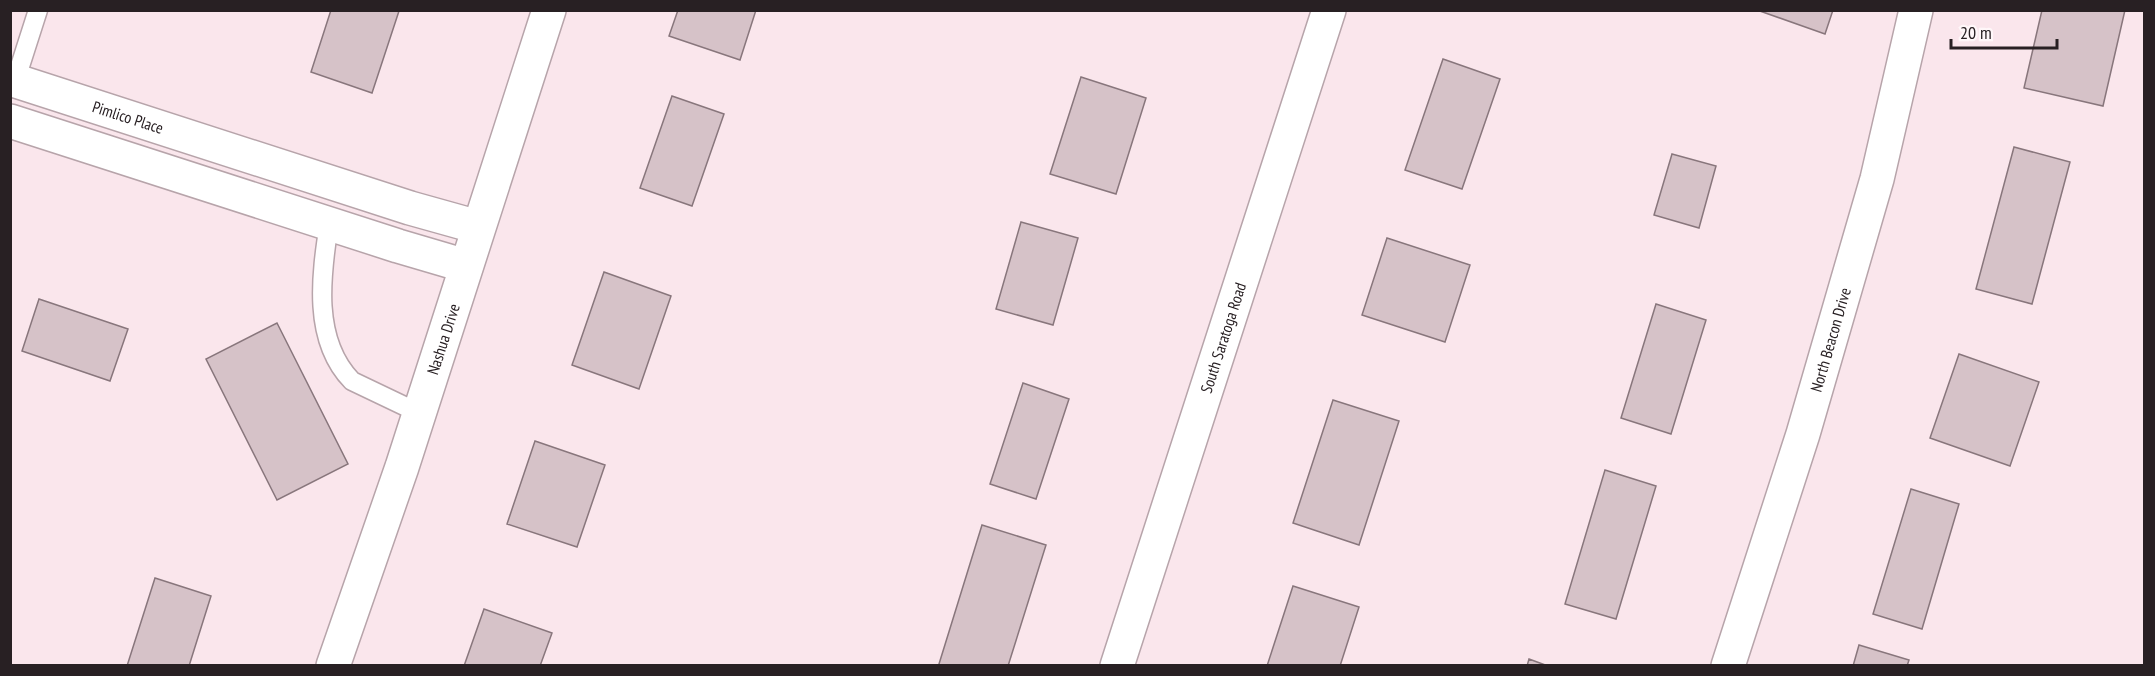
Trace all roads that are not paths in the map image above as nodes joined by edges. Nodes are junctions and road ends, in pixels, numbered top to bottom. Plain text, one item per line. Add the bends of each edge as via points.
1 (38, 10) edge
2 (549, 10) edge
3 (1329, 10) edge
4 (1916, 10) edge
5 (12, 85) edge
6 (10, 121) edge
7 (247, 156) junction
8 (235, 194) junction
9 (329, 224) junction
10 (478, 227) junction
11 (466, 266) junction
12 (419, 413) junction
13 (333, 666) edge
14 (1117, 666) edge
15 (1728, 666) edge

1 - 5 lane
2 - 10 street, Nashua Drive
3 - 14 street, South Saratoga Road
4 - 15 street, North Beacon Drive via 1877,179 1813,401
5 - 7 street, Pimlico Place
6 - 8 street
7 - 8 street
7 - 10 street, Pimlico Place
8 - 9 street
9 - 11 street
9 - 12 lane via 322,289 330,345 352,381
10 - 11 street, Nashua Drive
11 - 12 street, Nashua Drive
12 - 13 street, Nashua Drive

